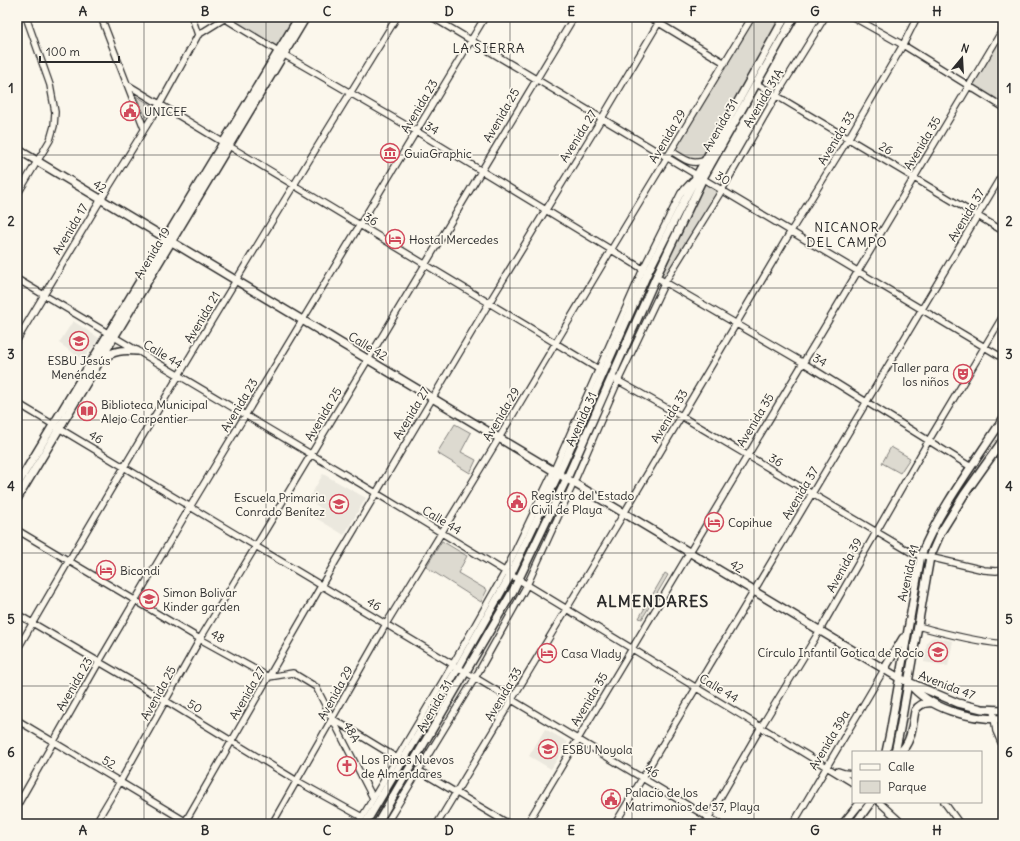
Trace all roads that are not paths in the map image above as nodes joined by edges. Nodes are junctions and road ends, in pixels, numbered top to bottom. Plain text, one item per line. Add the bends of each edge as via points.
1 (26, 17) edge
2 (101, 17) edge
3 (192, 17) edge
4 (299, 17) edge
5 (306, 17) edge
6 (397, 17) edge
7 (432, 17) edge
8 (485, 17) edge
9 (574, 17) edge
10 (649, 17) edge
11 (752, 17) edge
12 (784, 17) edge
13 (794, 17) edge
14 (825, 17) edge
15 (853, 17) edge
16 (917, 17) edge
17 (226, 18) edge
18 (660, 20) edge
19 (1003, 29) edge
20 (198, 35) junction
21 (471, 40) junction
22 (903, 45) junction
23 (280, 53) junction
24 (725, 63) junction
25 (536, 79) junction
26 (757, 84) junction
27 (128, 85) junction
28 (968, 86) junction
29 (350, 92) junction
30 (776, 96) junction
31 (160, 104) junction
32 (1003, 107) edge
33 (602, 118) junction
34 (144, 128) junction
35 (416, 131) junction
36 (848, 139) junction
37 (226, 144) junction
38 (17, 149) edge
39 (671, 151) junction
40 (667, 157) junction
41 (706, 160) junction
42 (37, 161) junction
43 (481, 171) junction
44 (1003, 173) edge
45 (700, 177) junction
46 (914, 178) junction
47 (294, 185) junction
48 (722, 190) junction
49 (17, 195) edge
50 (101, 199) junction
51 (546, 210) junction
52 (978, 216) junction
53 (360, 225) junction
54 (791, 231) junction
55 (1003, 231) edge
56 (169, 240) junction
57 (611, 250) junction
58 (425, 264) junction
59 (645, 271) junction
60 (858, 271) junction
61 (656, 277) junction
62 (17, 279) edge
63 (237, 280) junction
64 (665, 282) junction
65 (44, 295) junction
66 (489, 303) junction
67 (921, 309) junction
68 (1003, 316) edge
69 (303, 320) junction
70 (736, 324) junction
71 (111, 336) junction
72 (17, 340) edge
73 (555, 344) junction
74 (985, 347) junction
75 (137, 351) junction
76 (1003, 358) edge
77 (368, 359) junction
78 (802, 362) junction
79 (99, 363) junction
80 (601, 371) junction
81 (179, 376) junction
82 (615, 379) junction
83 (433, 398) junction
84 (867, 402) junction
85 (17, 403) edge
86 (246, 416) junction
87 (681, 416) junction
88 (1003, 419) edge
89 (53, 424) junction
90 (60, 428) junction
91 (499, 438) junction
92 (929, 440) junction
93 (1003, 440) edge
94 (1003, 449) edge
95 (995, 452) junction
96 (312, 455) junction
97 (747, 455) junction
98 (125, 467) junction
99 (971, 467) junction
100 (556, 472) junction
101 (570, 480) junction
102 (17, 485) edge
103 (376, 493) junction
104 (811, 494) junction
105 (17, 500) edge
106 (190, 507) junction
107 (624, 513) junction
108 (17, 530) edge
109 (876, 532) junction
110 (441, 533) junction
111 (256, 546) junction
112 (689, 551) junction
113 (921, 555) junction
114 (930, 557) junction
115 (69, 560) junction
116 (1003, 570) edge
117 (508, 574) junction
118 (518, 580) junction
119 (527, 585) junction
120 (321, 586) junction
121 (755, 590) junction
122 (135, 600) junction
123 (567, 609) junction
124 (17, 614) edge
125 (33, 623) junction
126 (386, 624) junction
127 (908, 626) junction
128 (918, 626) junction
129 (820, 630) junction
130 (200, 639) junction
131 (1003, 644) edge
132 (632, 649) junction
133 (17, 650) edge
134 (99, 662) junction
135 (456, 666) junction
136 (885, 668) junction
137 (466, 672) junction
138 (269, 677) junction
139 (474, 678) junction
140 (899, 678) junction
141 (908, 682) junction
142 (696, 687) junction
143 (166, 700) junction
144 (512, 700) junction
145 (933, 703) junction
146 (993, 710) junction
147 (1003, 710) edge
148 (333, 719) junction
149 (994, 719) junction
150 (1003, 719) edge
151 (17, 720) edge
152 (761, 727) junction
153 (577, 739) junction
154 (54, 742) junction
155 (232, 742) junction
156 (1003, 747) edge
157 (886, 751) edge
158 (895, 751) edge
159 (903, 751) edge
160 (397, 758) junction
161 (826, 766) junction
162 (418, 770) junction
163 (852, 774) edge
164 (643, 778) junction
165 (297, 781) junction
166 (120, 782) junction
167 (852, 782) edge
168 (456, 793) junction
169 (374, 798) junction
170 (860, 803) edge
171 (870, 803) edge
172 (880, 803) edge
173 (945, 803) edge
174 (17, 806) edge
175 (709, 818) junction
176 (363, 821) edge
177 (187, 823) edge
178 (95, 824) edge
179 (272, 824) edge
180 (358, 824) edge
181 (377, 824) edge
182 (386, 824) edge
183 (437, 824) edge
184 (509, 824) edge
185 (527, 824) edge
186 (616, 824) edge
187 (705, 824) edge
188 (720, 824) edge
189 (793, 824) edge
190 (844, 824) edge
191 (855, 824) edge
192 (903, 824) edge
193 (960, 824) edge

1 - 42 street via 55,105 53,134
2 - 27 street
3 - 20 street
4 - 23 main road, Avenida 19
5 - 23 main road, Avenida 19
6 - 29 street, Avenida 21
7 - 21 street, 30
8 - 21 street, Avenida 23
9 - 25 street, Avenida 25
10 - 18 street
11 - 24 street, Avenida 29
12 - 41 main road, Avenida 31
13 - 26 main road, Avenida 31
14 - 30 street, Avenida 31A
15 - 22 street
16 - 22 street, Avenida 33
17 - 20 street, Avenida 17
17 - 23 street, 34
18 - 24 street
18 - 33 street, Avenida 27
19 - 28 street, Avenida 35
20 - 31 street, Avenida 17
21 - 25 street, 30
21 - 35 street, Avenida 23
22 - 28 street
22 - 36 street, Avenida 33
23 - 29 street, 34
23 - 37 main road, Avenida 19
24 - 39 street, Avenida 29
25 - 33 street, 30
25 - 43 street, Avenida 25
26 - 30 street, 26
26 - 45 main road, Avenida 31
27 - 31 street, 36
27 - 34 street
28 - 32 street
28 - 46 street, Avenida 35
29 - 35 street, 34
29 - 47 street, Avenida 21
30 - 36 street, 26
30 - 48 street, Avenida 31A
31 - 34 street, Avenida 17
31 - 37 street, 36
33 - 40 street, 30
33 - 51 street, Avenida 27
34 - 50 street, Avenida 17
35 - 43 street, 34
35 - 53 street, Avenida 23
36 - 46 street, 26
36 - 54 street, Avenida 33
37 - 47 street, 36
37 - 56 main road, Avenida 19
38 - 42 main road, 42
39 - 40 street, Avenida 29
39 - 41 street via 689,162
40 - 45 street, 30
40 - 57 street, Avenida 29
41 - 45 main road, Avenida 31
42 - 49 street
42 - 50 main road, 42
43 - 51 street, 34
43 - 58 street, Avenida 25
44 - 52 street, Avenida 37
45 - 48 street, 30
45 - 59 main road, Avenida 31
45 - 61 main road, Avenida 31
46 - 52 street, 26
46 - 60 street, Avenida 35
47 - 53 street, 36
47 - 63 street, Avenida 21
48 - 54 street, 30
48 - 64 street, Avenida 31
50 - 56 main road, 42
50 - 65 street, Avenida 17
51 - 57 street, 34
51 - 66 street, Avenida 27
52 - 55 street, 26
52 - 67 street, Avenida 37
53 - 58 street, 36
53 - 69 street, Avenida 23
54 - 60 street, 30
54 - 70 street, Avenida 33
56 - 63 main road, Calle 42
56 - 71 main road, Avenida 19
57 - 59 street, 34
57 - 73 street, Avenida 29
58 - 66 street, 36
58 - 77 street, Avenida 25
59 - 80 main road, Avenida 31
60 - 67 street, 30
60 - 78 street, Avenida 35
61 - 64 street, 34
61 - 82 main road, Avenida 31
62 - 65 street, Calle 44
63 - 69 main road, Calle 42
63 - 81 street, Avenida 21
64 - 70 street, 34
64 - 82 street, Avenida 31
65 - 71 street, Calle 44
65 - 72 street, Avenida 17
66 - 73 street, 36
66 - 83 street, Avenida 27
67 - 74 street, 30
67 - 84 street, Avenida 37
68 - 74 street, Avenida 39
69 - 77 main road, Calle 42
69 - 86 street, Avenida 23
70 - 78 street, 34
70 - 87 street, Avenida 33
71 - 75 street, Calle 44
71 - 79 main road, Avenida 19
71 - 89 main road, Avenida 19
73 - 80 street, 36
73 - 91 street, Avenida 29
74 - 76 street, 30
74 - 92 street, Avenida 39
75 - 79 main road via 114,352
75 - 81 street, Calle 44
77 - 83 main road, Calle 42
77 - 96 street, Avenida 25
78 - 84 street, 34
78 - 97 street, Avenida 35
79 - 90 main road, Avenida 19
80 - 100 main road, Avenida 31
81 - 86 street, Calle 44
81 - 98 street, Avenida 21
82 - 87 street, 36
82 - 101 main road, Avenida 31
83 - 91 main road, Calle 42
83 - 103 street, Avenida 27
84 - 92 street, 34
84 - 104 street, Avenida 37
85 - 89 street, 46
86 - 96 street, Calle 44
86 - 106 street, Avenida 23
87 - 97 street, 36
87 - 107 street, Avenida 33
88 - 99 main road, Avenida 41
89 - 90 street, 46
89 - 102 main road, Avenida 19
90 - 98 street, 46
90 - 105 main road, Avenida 19
91 - 100 main road, Calle 42
91 - 110 street, Avenida 29
92 - 99 street, 34
92 - 109 street, Avenida 39
93 - 95 main road, Avenida 41
94 - 95 street
95 - 114 main road, Avenida 41 via 941,532
96 - 103 street, Calle 44
96 - 111 street, Avenida 25
97 - 104 street, 36
97 - 112 street, Avenida 35
98 - 106 street, 46
98 - 115 street, Avenida 21
99 - 113 main road, Avenida 41 via 941,512
100 - 101 main road, 42
100 - 117 main road, Avenida 31
101 - 107 main road, 42
101 - 118 main road, Avenida 31
101 - 119 street, Avenida 31
103 - 110 street, Calle 44
103 - 120 street, Avenida 27
104 - 109 street, 36
104 - 121 street, Avenida 37
106 - 111 street, 46
106 - 122 street, Avenida 23
107 - 112 main road, 42
107 - 123 street, Avenida 33
108 - 115 street, 48
109 - 113 street, 36 via 910,552
109 - 129 street, Avenida 39
110 - 117 street, Calle 44
110 - 126 street, Avenida 29
111 - 120 street, 46
111 - 130 street, Avenida 25
112 - 121 main road, 42
112 - 132 street, Avenida 35
113 - 114 street, 36
113 - 127 main road, Avenida 41
114 - 116 street, 36 via 984,570
114 - 128 main road, Avenida 41
115 - 122 street, 48
115 - 125 street, Avenida 21
117 - 118 street, Calle 44
117 - 135 main road, Avenida 31
118 - 119 street, Calle 44
118 - 137 main road, Avenida 31
119 - 123 street, Calle 44
119 - 139 street, Avenida 31
120 - 126 street, 46
120 - 138 street, Avenida 27
121 - 129 main road, 42
121 - 142 street, Avenida 37
122 - 130 street, 48
122 - 134 street, Avenida 23
123 - 132 street, Calle 44
123 - 144 street, Avenida 33
124 - 125 street, 50
125 - 133 street, Avenida 21
125 - 134 street, 50
126 - 135 street, 46
126 - 148 street, Avenida 29
127 - 136 main road via 900,645
127 - 140 main road, Avenida 41
128 - 131 street via 953,636
128 - 141 main road, Avenida 41
129 - 136 main road, 42
129 - 152 street, Avenida 39
130 - 138 street, 48
130 - 143 street, Avenida 25
132 - 142 street, Calle 44
132 - 153 street, Avenida 35
134 - 143 street, 50
134 - 154 street, Avenida 23
135 - 137 street, 46
135 - 160 street, Avenida 31
135 - 176 main road, Avenida 31
136 - 140 main road, 42
136 - 161 street, Avenida 39a
137 - 139 street, 46
137 - 181 main road, Avenida 31
138 - 148 street via 293,673 316,687
138 - 155 street, Avenida 27
139 - 144 street, 46
139 - 162 street, Avenida 31
140 - 141 main road, 42
140 - 157 main road, Avenida 41
141 - 145 main road, Avenida 47 via 918,694
141 - 146 main road, Avenida 47 via 958,704
141 - 158 main road, Avenida 41
142 - 152 street, Calle 44
142 - 164 street, Avenida 37
143 - 155 street, 50
143 - 166 street, Avenida 25
144 - 153 street, 46
144 - 168 street, Avenida 33
145 - 149 main road, Avenida 47 via 963,714
145 - 159 main road via 926,703 915,711 909,742
146 - 147 main road, Avenida 47
146 - 149 street
148 - 160 street
148 - 165 street, Avenida 29
148 - 169 street, 48A
149 - 150 main road, Avenida 47
149 - 156 street via 998,738
151 - 154 street, 52
152 - 161 street, Calle 44
152 - 175 street, Avenida 39
153 - 164 street, 46
153 - 185 street, Avenida 35
154 - 166 street, 52
154 - 174 street, Avenida 23
155 - 165 street, 50
155 - 177 street, Avenida 27
160 - 169 street, Avenida 31
161 - 163 street
161 - 167 street, Calle 44
161 - 189 street, Avenida 39a
162 - 168 street
162 - 182 street, Avenida 31
164 - 175 street, 46
164 - 186 street, Avenida 37
165 - 176 street, 50
165 - 179 street, Avenida 29
166 - 177 street, 52
166 - 178 street, Avenida 25
168 - 183 street, Avenida 33
168 - 184 street
169 - 176 street, Avenida 31
170 - 190 main road
171 - 191 main road
172 - 192 street
173 - 193 street
175 - 187 street, Avenida 39
175 - 188 street, 46
176 - 180 street, Avenida 31

